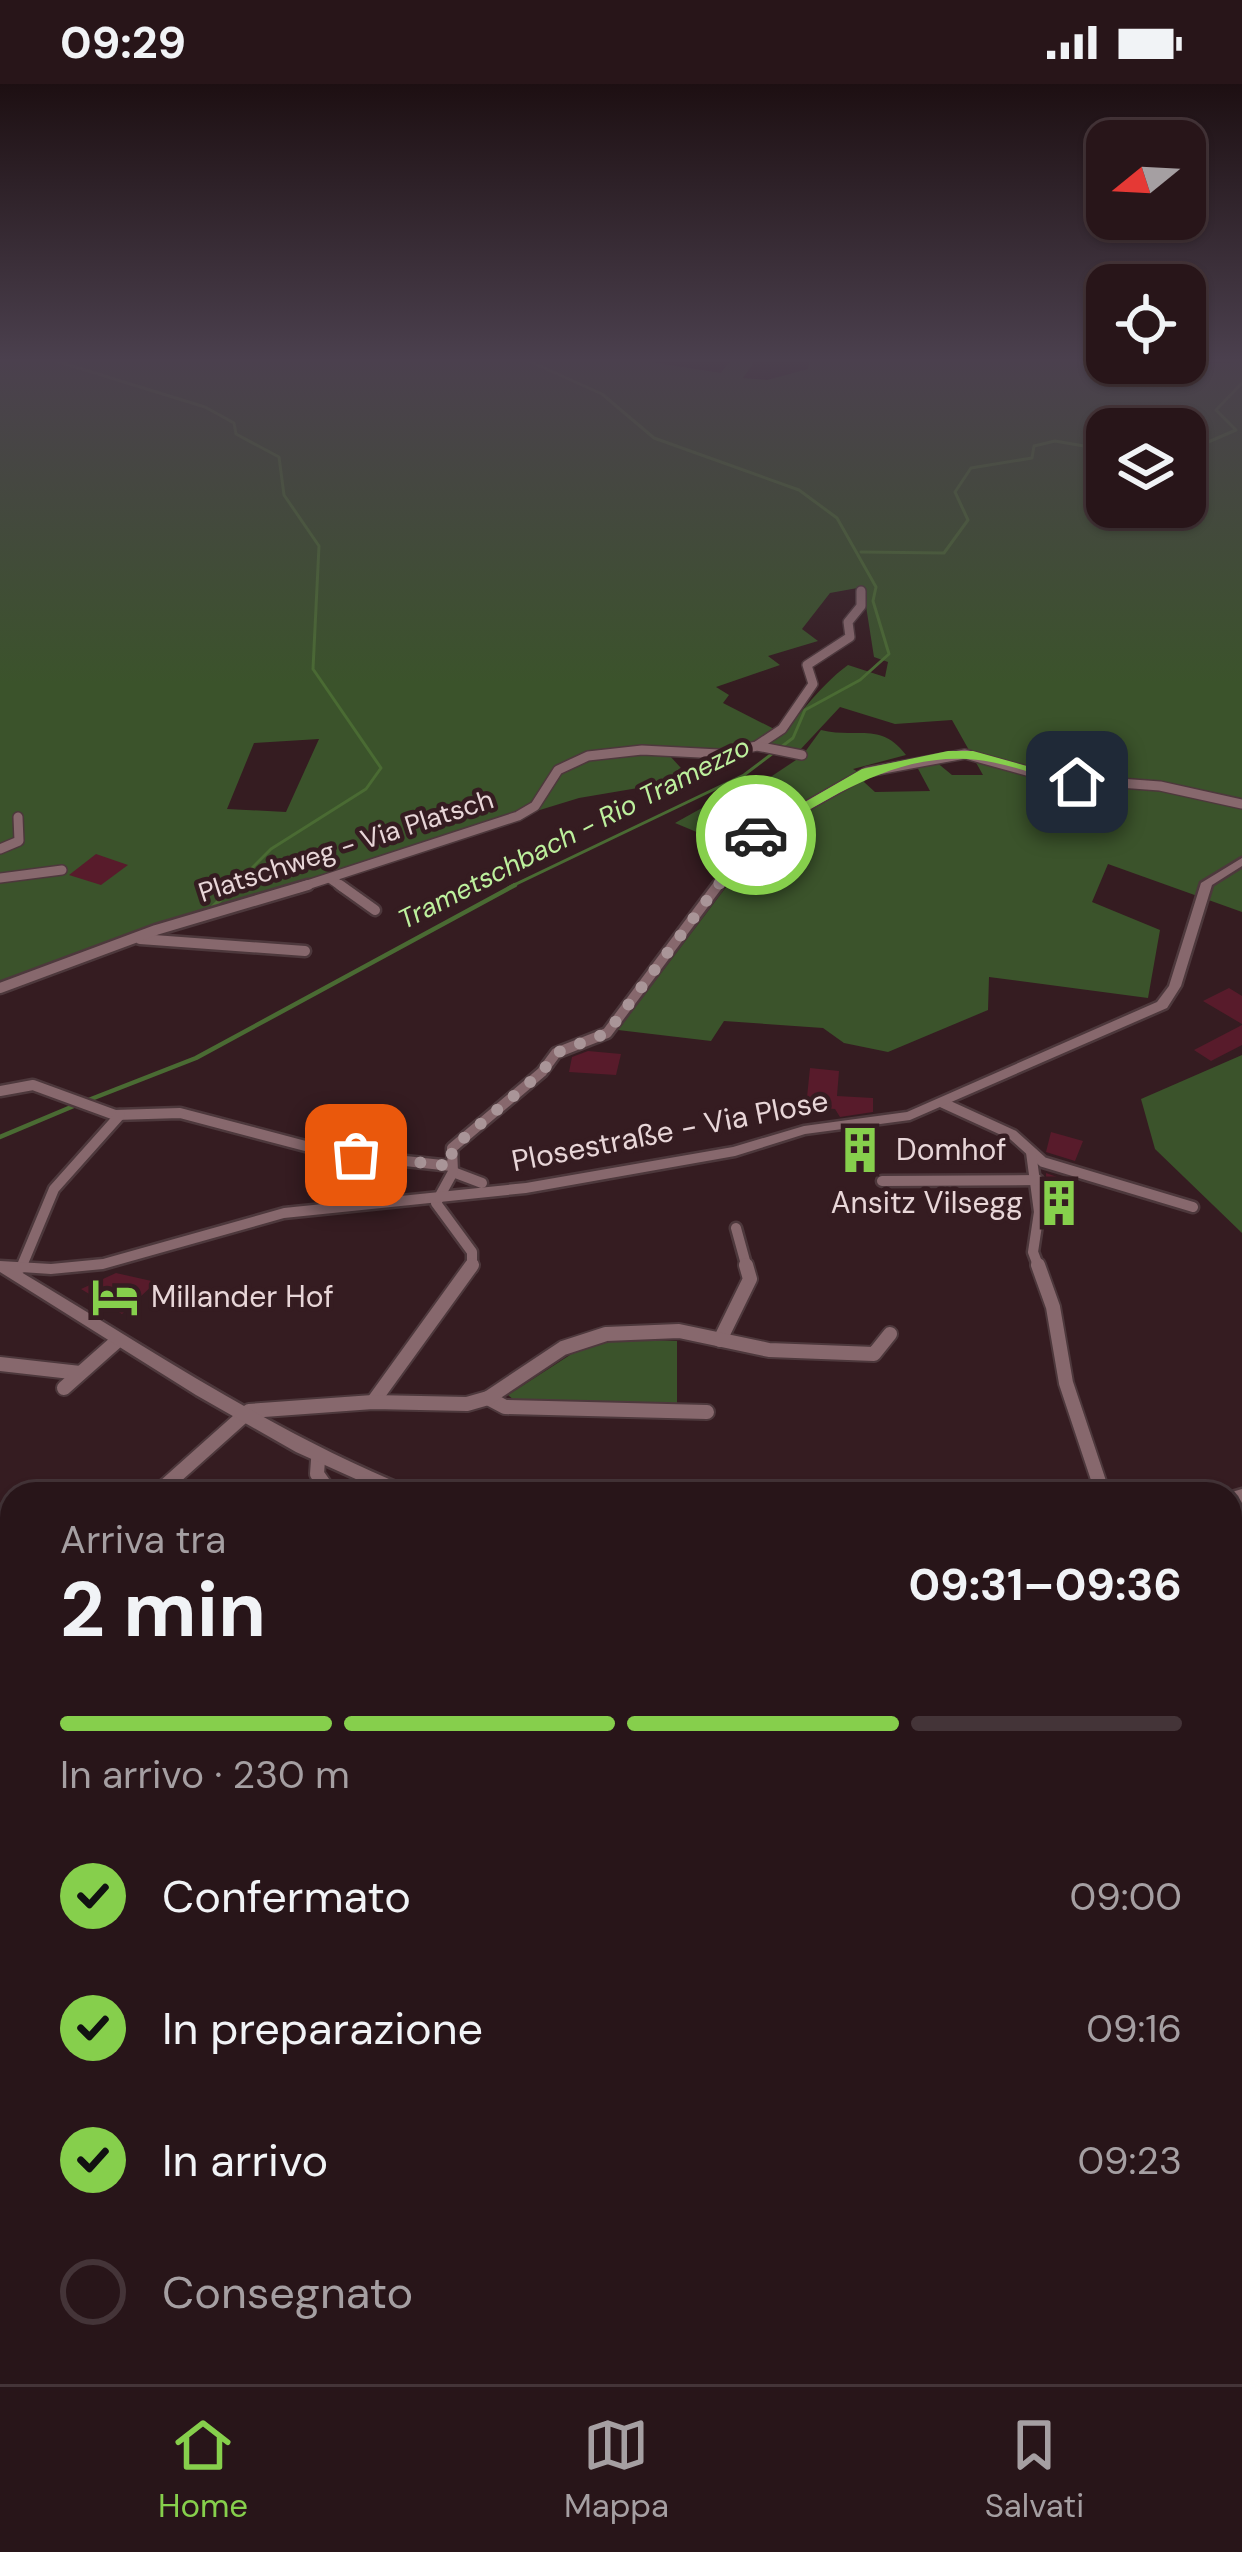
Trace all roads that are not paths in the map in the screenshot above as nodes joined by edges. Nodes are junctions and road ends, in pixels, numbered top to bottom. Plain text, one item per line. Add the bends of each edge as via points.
1 (861, 591) dead end
2 (760, 747) junction
3 (797, 754) dead end
4 (1242, 804) edge
5 (18, 817) dead end
6 (0, 849) edge
7 (1242, 861) edge
8 (62, 870) dead end
9 (0, 878) edge
10 (331, 879) junction
11 (375, 910) dead end
12 (133, 939) junction
13 (305, 951) dead end
14 (0, 988) edge
15 (0, 1091) edge
16 (943, 1103) junction
17 (119, 1114) junction
18 (1031, 1153) junction
19 (452, 1169) junction
20 (1038, 1180) junction
21 (882, 1181) dead end
22 (482, 1183) dead end
23 (440, 1196) junction
24 (1193, 1207) dead end
25 (736, 1228) dead end
26 (0, 1266) edge
27 (21, 1268) junction
28 (67, 1269) junction
29 (44, 1294) junction
30 (890, 1334) dead end
31 (720, 1340) junction
32 (117, 1341) junction
33 (0, 1364) edge
34 (80, 1373) junction
35 (64, 1388) dead end
36 (488, 1398) junction
37 (373, 1402) junction
38 (707, 1412) dead end
39 (242, 1418) junction
40 (318, 1460) junction
41 (170, 1482) edge
42 (323, 1482) edge
43 (375, 1482) edge
44 (1099, 1482) edge

1 - 2 street via 850,637 807,664 813,684
2 - 3 street, Platschweg - Via Platsch
2 - 10 street, Platschweg - Via Platsch via 588,756 559,770 535,806 518,816
4 - 19 street via 1160,786 1052,778 965,754 867,772 757,833 607,1033 556,1053 452,1148
5 - 6 street via 20,841
7 - 16 street, Plosestraße - Via Plose via 1208,883 1162,1005
8 - 9 street
10 - 11 street
10 - 12 street, Platschweg - Via Platsch
12 - 13 street, Platschweg - Via Platsch
12 - 14 street, Platschweg - Via Platsch
15 - 17 street via 32,1084
16 - 18 street via 1013,1135
16 - 23 street, Plosestraße - Via Plose via 735,1151
17 - 19 street via 180,1113 332,1154
17 - 27 street via 54,1189
18 - 20 street
18 - 24 street
19 - 22 street
19 - 23 street
20 - 21 street
20 - 44 street via 1033,1252
23 - 28 street, Plosestraße - Via Plose via 284,1213
23 - 37 street via 438,1208 472,1252 472,1268
25 - 31 street via 749,1280
26 - 27 street, Plosestraße - Via Plose
26 - 29 street
27 - 28 street, Plosestraße - Via Plose
28 - 29 street
29 - 32 street
30 - 31 street via 874,1354
31 - 36 street via 679,1331 582,1340
32 - 34 street
32 - 39 street
33 - 34 street
34 - 35 street
36 - 37 street
36 - 38 street via 505,1407
37 - 39 street via 249,1411
39 - 40 street
39 - 41 street
40 - 42 street
40 - 43 street

